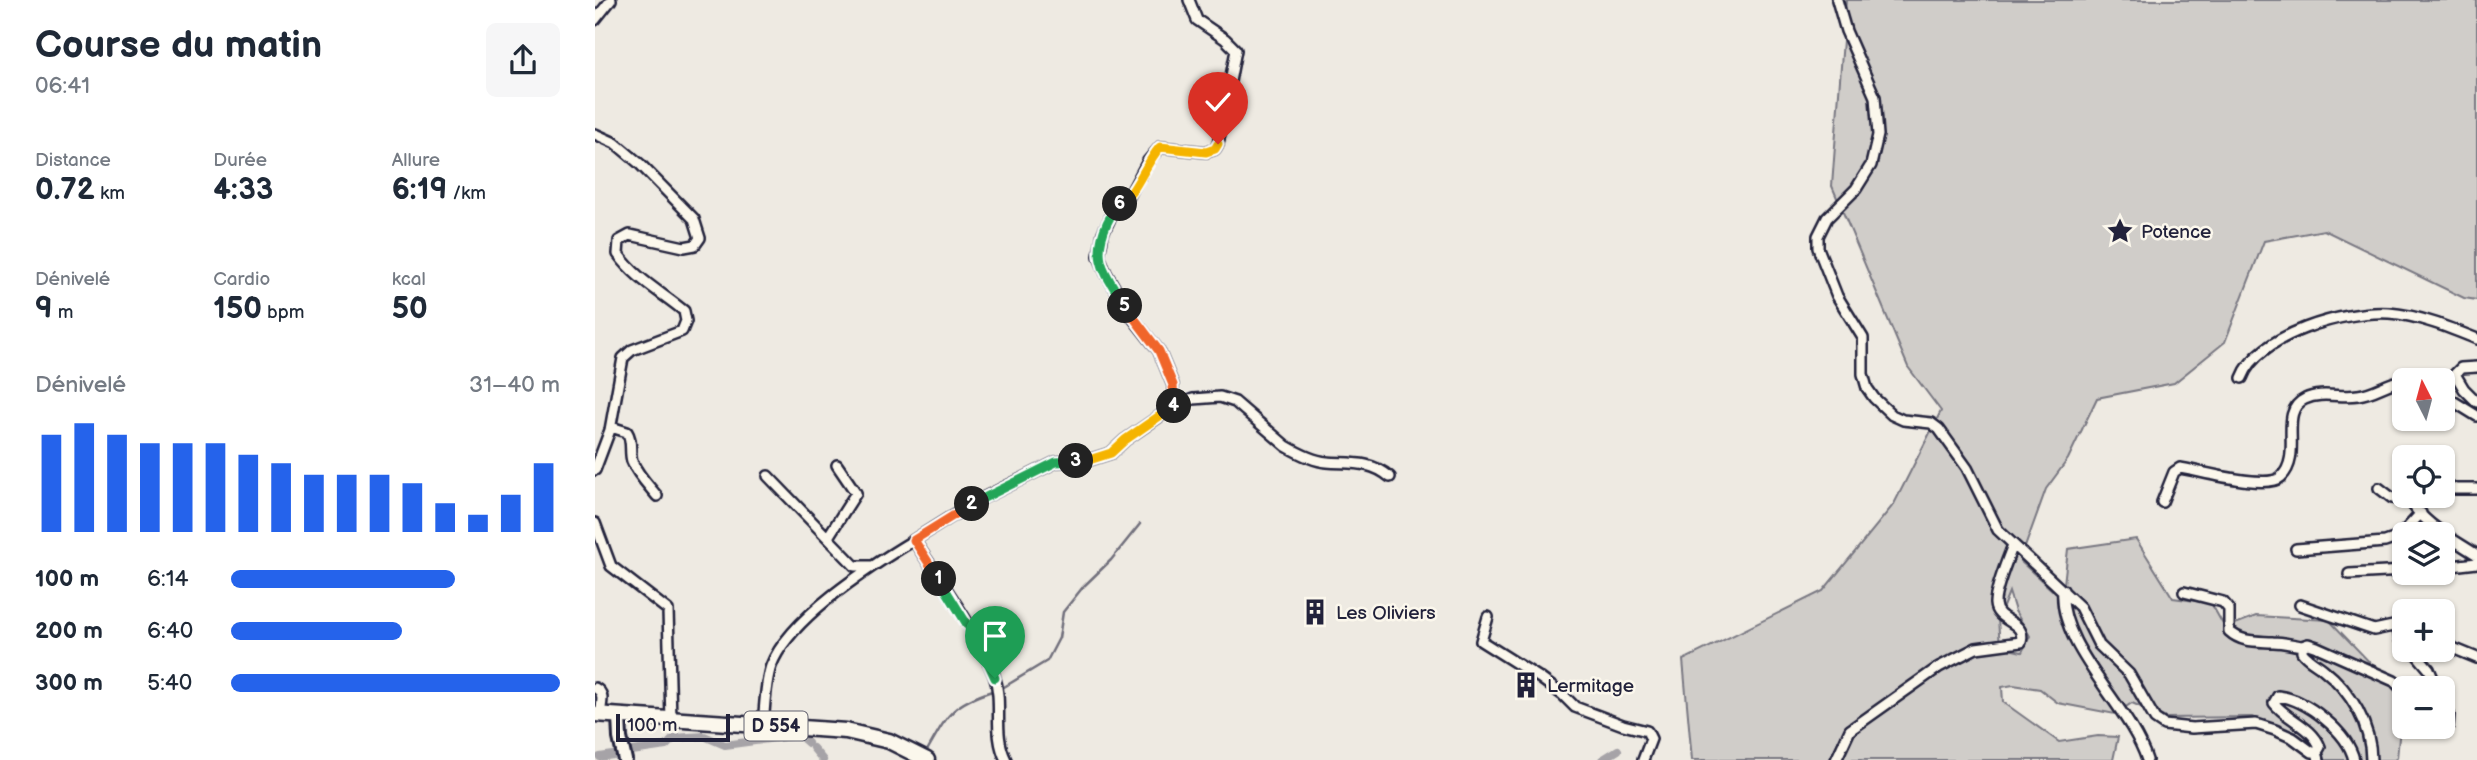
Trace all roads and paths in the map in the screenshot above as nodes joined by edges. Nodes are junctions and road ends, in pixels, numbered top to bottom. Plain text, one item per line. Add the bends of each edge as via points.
1 (611, 0) edge
2 (1189, 0) edge
3 (1837, 0) edge
4 (595, 20) edge
5 (595, 134) edge
6 (2477, 339) edge
7 (2477, 367) edge
8 (2242, 378) dead end
9 (2392, 383) edge
10 (2455, 402) edge
11 (2477, 402) edge
12 (1174, 407) junction
13 (2477, 416) edge
14 (611, 426) junction
15 (837, 465) dead end
16 (595, 470) edge
17 (768, 476) dead end
18 (1389, 477) dead end
19 (2379, 488) dead end
20 (2477, 488) edge
21 (2455, 489) edge
22 (657, 496) dead end
23 (2392, 498) edge
24 (2162, 502) dead end
25 (2417, 508) edge
26 (2421, 513) junction
27 (595, 523) edge
28 (828, 537) junction
29 (914, 540) junction
30 (2013, 545) junction
31 (2296, 549) dead end
32 (2477, 555) edge
33 (2477, 563) edge
34 (873, 566) junction
35 (2455, 566) edge
36 (2392, 572) edge
37 (2349, 574) dead end
38 (2063, 590) junction
39 (2184, 592) dead end
40 (2300, 605) dead end
41 (1489, 617) dead end
42 (2392, 626) edge
43 (2302, 646) junction
44 (2455, 649) edge
45 (2477, 658) edge
46 (2392, 680) edge
47 (595, 688) edge
48 (597, 715) edge
49 (619, 716) junction
50 (671, 720) junction
51 (764, 725) junction
52 (2318, 756) edge
53 (625, 760) edge
54 (927, 760) edge
55 (1006, 760) edge
56 (1643, 760) edge
57 (1836, 760) edge
58 (2147, 760) edge
59 (2354, 760) edge
60 (2371, 760) edge

1 - 4 street
2 - 12 street via 1197,20 1236,50 1218,144 1206,152 1160,147 1128,198 1115,208 1099,256 1129,313 1159,351 1173,385
3 - 30 street via 1875,97 1878,135 1876,153 1865,176 1822,226 1818,236 1822,261 1863,338 1863,374 1874,398 1892,415 1939,429 1980,490 1993,523
5 - 14 street via 615,143 649,173 694,219 700,238 695,245 684,247 631,235 619,242 618,254 627,267 684,310 686,321 682,331 632,350 623,358
6 - 8 street via 2390,313 2369,314 2294,332 2269,346 2245,369
7 - 11 street via 2461,368 2455,374
9 - 24 street via 2369,394 2318,395 2301,401 2293,411 2293,452 2276,481 2255,482 2180,468
10 - 13 street
12 - 18 street via 1193,399 1220,397 1246,410 1296,451 1325,462 1353,461
12 - 29 street via 1111,453 1056,462 973,503
14 - 16 street
14 - 22 street via 631,438 632,461
15 - 28 street via 856,493
17 - 28 street
19 - 23 street
20 - 21 street
25 - 26 street
26 - 31 street via 2399,537 2385,542
26 - 32 street
27 - 50 street via 611,566 668,610
28 - 34 street via 855,566
29 - 34 street
29 - 55 street via 981,647 995,678 998,736
30 - 38 street
30 - 57 street via 1995,605 2020,628 2021,642 1976,649 1939,667 1850,730
33 - 35 street
34 - 51 street via 780,648 768,676
36 - 37 street
38 - 52 street via 2080,607 2099,645 2129,674 2155,719 2164,725 2192,729 2256,724 2293,738
38 - 58 street via 2075,642 2120,709
39 - 43 street via 2223,602 2229,609 2229,631 2237,638
40 - 42 street via 2374,630
41 - 56 street via 1481,641 1540,678 1576,708 1647,731 1651,739
43 - 46 street via 2308,643
43 - 60 street via 2308,659 2353,702 2370,735
44 - 45 street
47 - 48 street via 602,696
48 - 49 main road, D 554
49 - 50 main road, D 554
49 - 53 street
50 - 51 main road, D 554
51 - 54 main road, D 554 via 868,735
52 - 59 street via 2317,740 2281,712 2274,703 2278,696 2291,697 2331,724 2352,749

